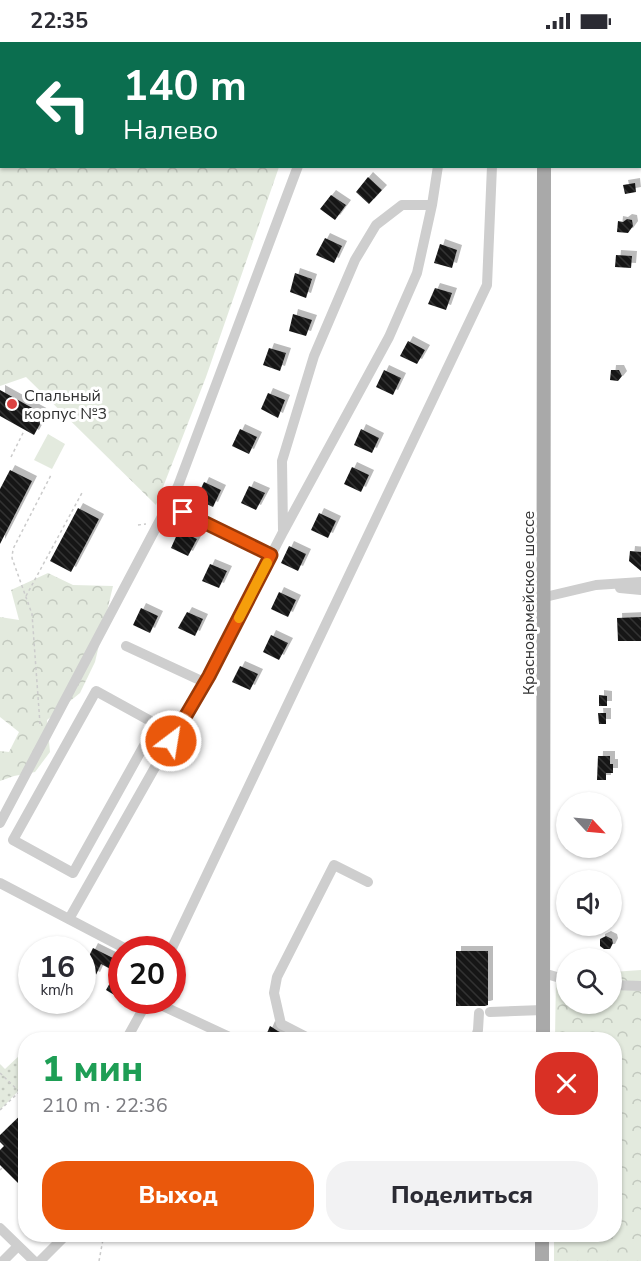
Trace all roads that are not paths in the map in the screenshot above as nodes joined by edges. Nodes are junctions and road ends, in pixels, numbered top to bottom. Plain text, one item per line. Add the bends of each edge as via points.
1 (297, 168) edge
2 (438, 168) edge
3 (492, 168) edge
4 (544, 168) edge
5 (432, 205) junction
6 (183, 512) dead end
7 (283, 532) junction
8 (271, 555) junction
9 (641, 582) edge
10 (596, 585) junction
11 (641, 590) edge
12 (545, 597) junction
13 (126, 646) dead end
14 (206, 683) junction
15 (141, 752) junction
16 (159, 760) junction
17 (21, 784) junction
18 (40, 793) junction
19 (0, 823) edge
20 (80, 861) junction
21 (98, 868) junction
22 (368, 882) dead end
23 (0, 883) edge
24 (69, 919) junction
25 (178, 936) edge
26 (108, 939) edge
27 (543, 973) junction
28 (556, 977) edge
29 (622, 985) edge
30 (641, 986) edge
31 (543, 1010) junction
32 (141, 1014) edge
33 (179, 1014) edge
34 (131, 1032) edge
35 (219, 1032) edge
36 (296, 1032) edge
37 (477, 1032) edge
38 (543, 1032) edge
39 (0, 1228) edge
40 (59, 1242) edge
41 (542, 1242) edge
42 (18, 1246) junction
43 (3, 1261) edge
44 (34, 1261) edge
45 (40, 1261) edge
46 (542, 1261) edge

1 - 17 street via 178,486
2 - 5 street
3 - 25 street via 487,285
4 - 12 main road, Красноармейское шоссе
5 - 7 street via 417,273 389,337
5 - 7 street via 402,205 376,225 355,260 314,356 282,461
6 - 8 street
7 - 8 street
8 - 14 street
9 - 10 street
10 - 11 street
10 - 12 street
12 - 27 main road, Красноармейское шоссе
13 - 14 street
14 - 16 street
15 - 16 street
15 - 18 street via 156,724 96,691
15 - 20 street
16 - 21 street
17 - 18 street
17 - 19 street
18 - 20 street via 14,840 74,873
20 - 21 street
21 - 24 street
22 - 36 street via 333,865 277,977 274,993 281,1024
23 - 24 street
24 - 26 street
27 - 28 street
27 - 31 main road, Красноармейское шоссе
29 - 30 street
31 - 37 street via 485,1012
31 - 38 main road, Красноармейское шоссе
32 - 34 street
33 - 35 street
39 - 42 street
40 - 45 street
41 - 46 main road
42 - 43 street
42 - 44 street

